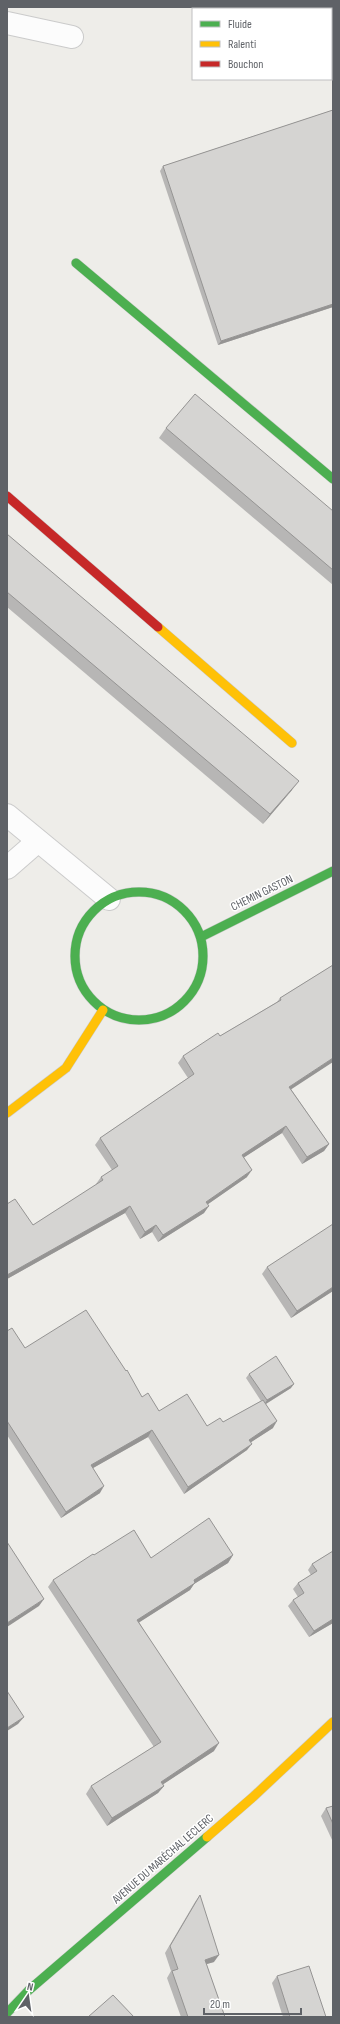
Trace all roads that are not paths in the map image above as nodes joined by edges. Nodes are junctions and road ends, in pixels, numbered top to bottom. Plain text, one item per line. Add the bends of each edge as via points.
1 (7, 23) edge
2 (72, 37) dead end
3 (76, 263) dead end
4 (333, 479) edge
5 (7, 496) edge
6 (292, 743) dead end
7 (7, 815) edge
8 (38, 841) junction
9 (7, 868) edge
10 (333, 871) edge
11 (108, 899) junction
12 (201, 937) junction
13 (103, 1010) junction
14 (7, 1113) edge
15 (333, 1722) edge
16 (7, 2014) edge

1 - 2 street
3 - 4 street
5 - 6 street
7 - 8 street
8 - 9 street
8 - 11 street
10 - 12 street, CHEMIN GASTON
11 - 12 street via 126,893 145,892 163,897 179,906 192,920
11 - 13 street via 94,910 82,925 74,961 78,979 88,996
12 - 13 street via 204,956 201,976 192,994 178,1008 160,1017 141,1021 121,1018
13 - 14 street via 66,1068
15 - 16 street, AVENUE DU MARÉCHAL LECLERC via 254,1797 29,1990

